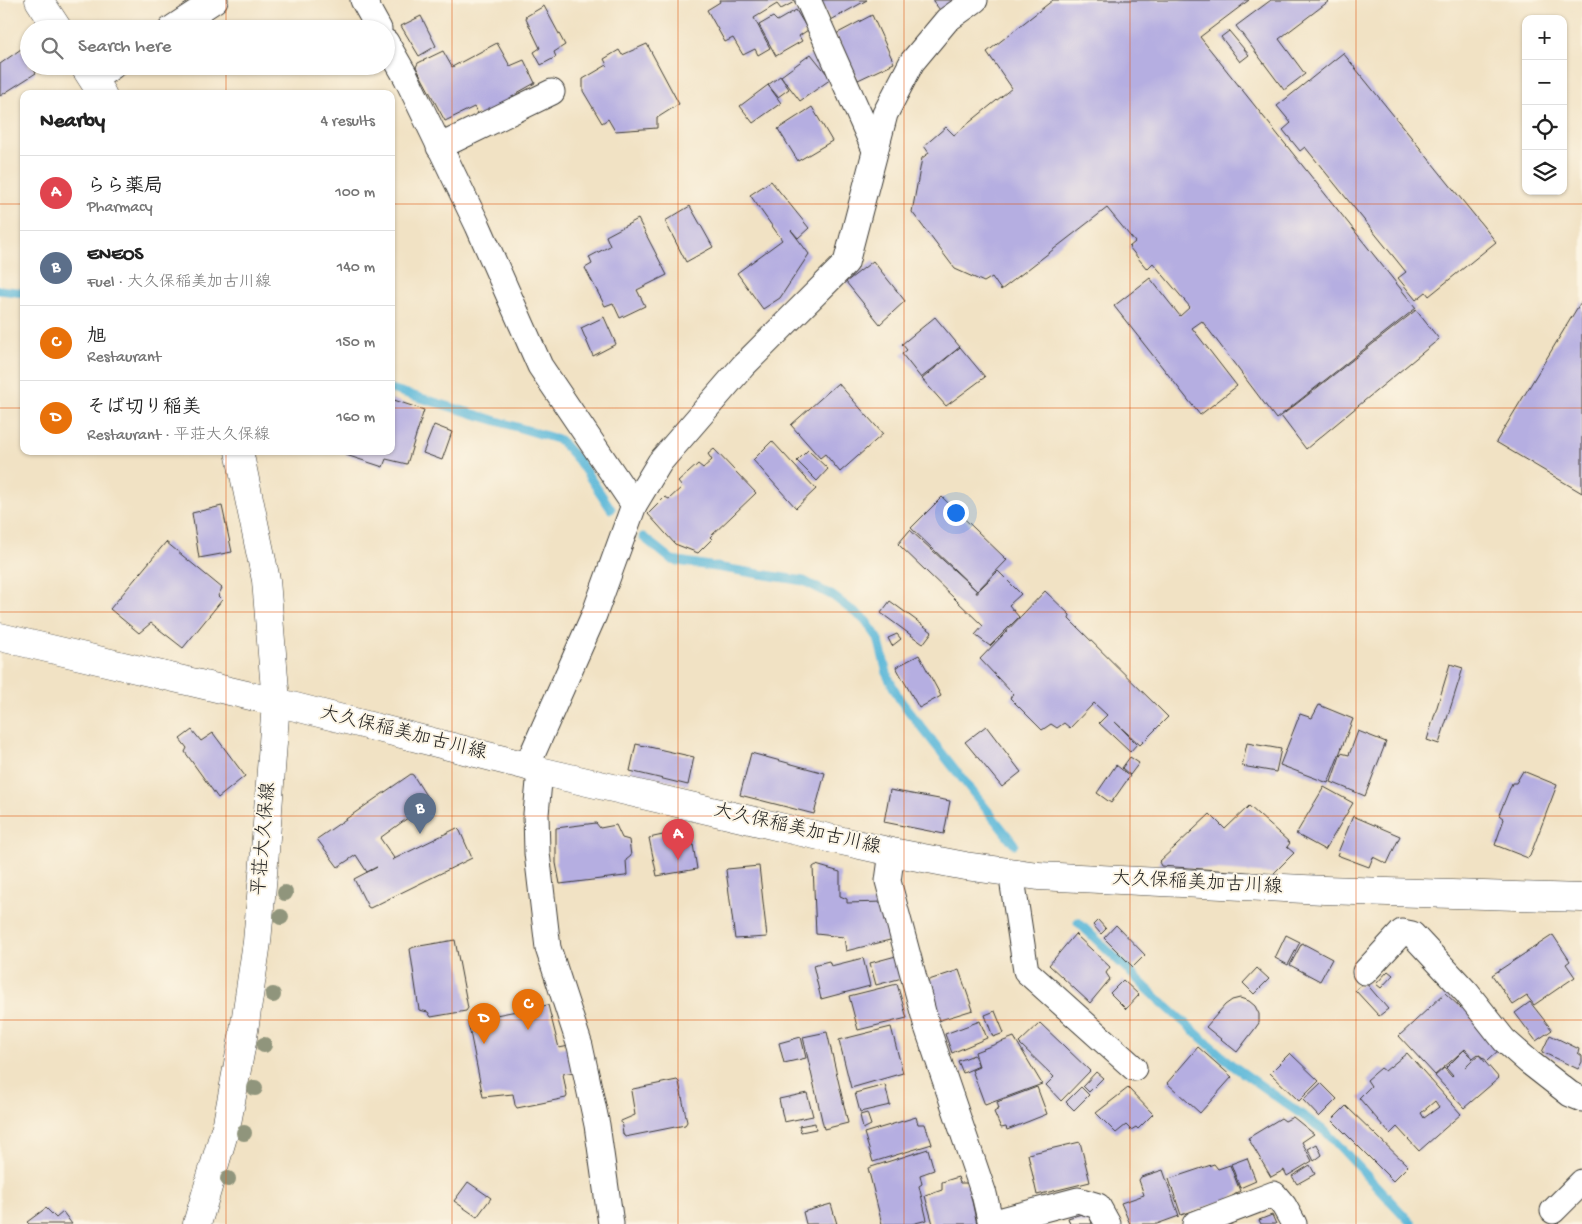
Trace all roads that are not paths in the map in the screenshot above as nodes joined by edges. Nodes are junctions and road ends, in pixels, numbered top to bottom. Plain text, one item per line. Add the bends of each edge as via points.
1 (39, 0) edge
2 (215, 0) edge
3 (363, 0) edge
4 (808, 0) edge
5 (975, 0) edge
6 (52, 20) edge
7 (185, 20) edge
8 (374, 20) edge
9 (395, 58) edge
10 (552, 92) dead end
11 (439, 147) junction
12 (875, 150) junction
13 (240, 455) edge
14 (634, 505) junction
15 (0, 637) edge
16 (276, 702) junction
17 (534, 768) junction
18 (892, 852) junction
19 (1011, 872) junction
20 (1582, 898) edge
21 (1365, 972) dead end
22 (1134, 1068) dead end
23 (1582, 1099) edge
24 (1582, 1182) edge
25 (1552, 1211) dead end
26 (197, 1224) edge
27 (610, 1224) edge
28 (991, 1224) edge
29 (1108, 1224) edge
30 (1195, 1224) edge
31 (1294, 1224) edge

1 - 6 main road
2 - 7 street
3 - 8 street
4 - 12 street
5 - 12 street via 947,20 912,62 885,114
9 - 11 street
10 - 11 street
11 - 14 street via 540,366
12 - 14 street via 846,263 743,366 660,462
13 - 16 main road, 平荘大久保線 via 266,580
14 - 17 street
15 - 16 main road, 大久保稲美加古川線
16 - 17 main road, 大久保稲美加古川線
16 - 26 main road, 平荘大久保線 via 257,942 243,1037 227,1123
17 - 18 main road, 大久保稲美加古川線
17 - 27 street via 537,853 548,948 580,1046 597,1125
18 - 19 main road, 大久保稲美加古川線
18 - 28 street via 890,890 928,1027
19 - 20 main road, 大久保稲美加古川線 via 1324,890
19 - 22 street via 1026,971
21 - 23 street via 1402,932 1412,934 1467,993 1504,1040
24 - 25 street
28 - 29 street via 1078,1200 1098,1206
30 - 31 street via 1274,1194

